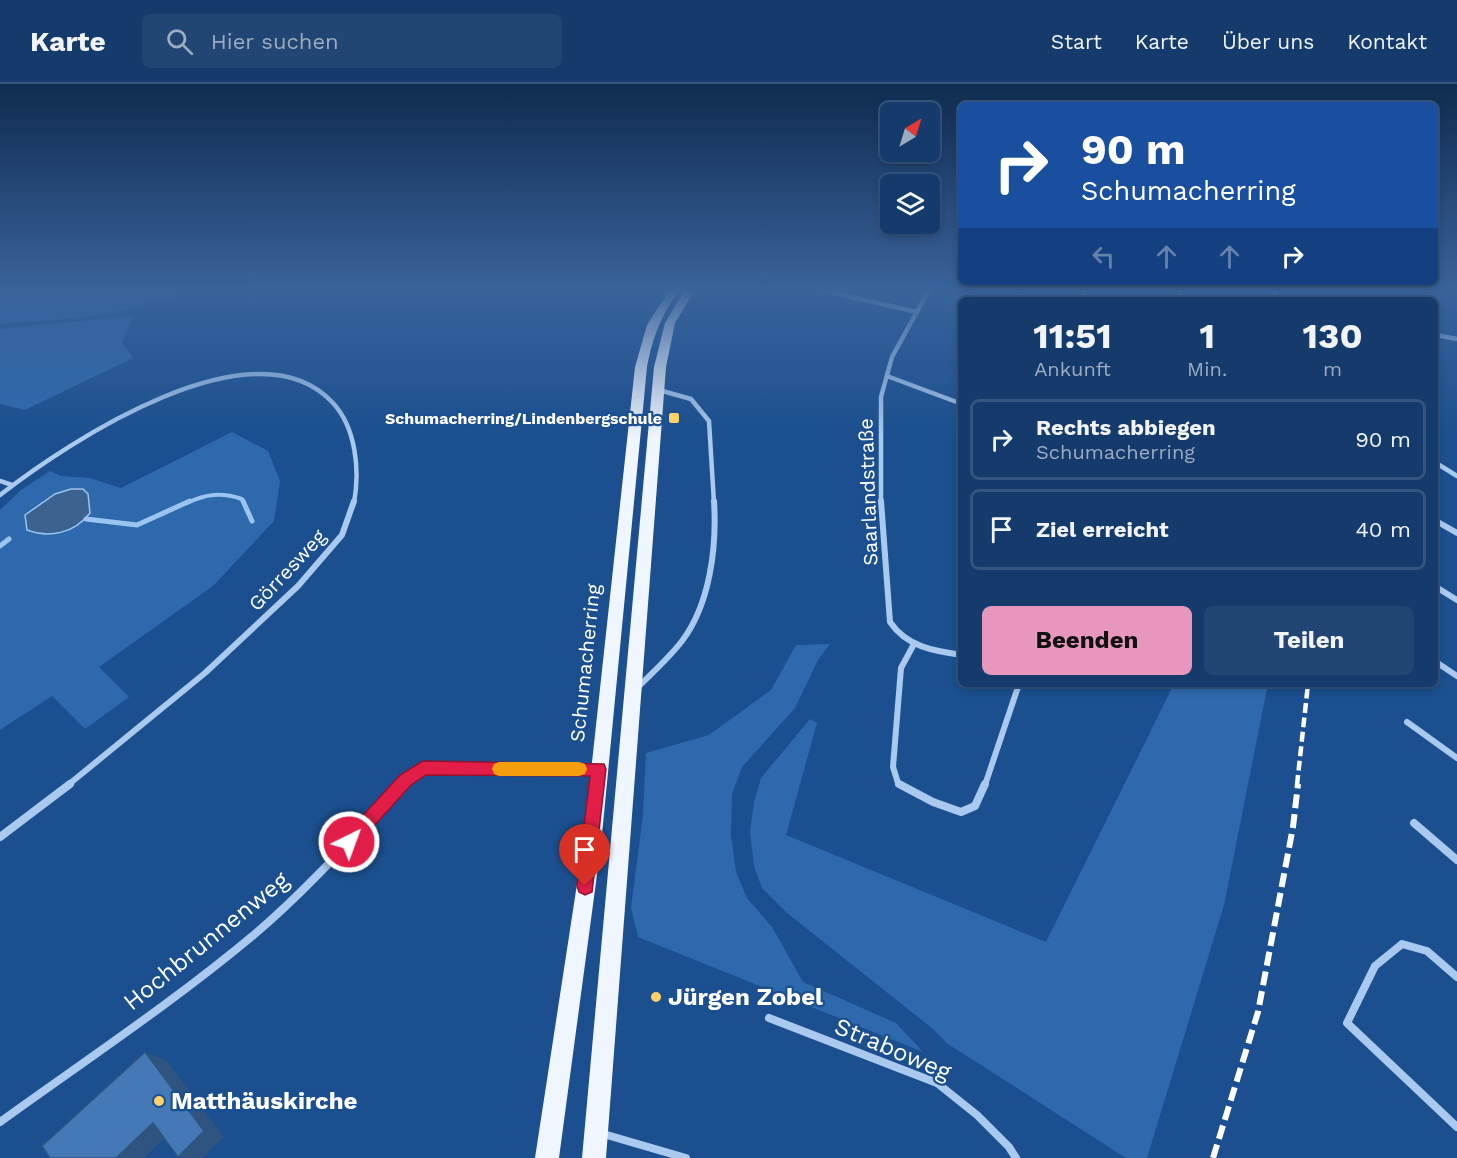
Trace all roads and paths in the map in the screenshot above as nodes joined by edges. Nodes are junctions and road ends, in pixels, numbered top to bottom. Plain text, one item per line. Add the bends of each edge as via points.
1 (648, 338) edge
2 (664, 338) edge
3 (902, 338) edge
4 (887, 376) junction
5 (659, 390) junction
6 (958, 403) edge
7 (1438, 464) edge
8 (1457, 476) edge
9 (0, 482) edge
10 (12, 485) junction
11 (0, 495) edge
12 (1438, 521) edge
13 (1457, 534) edge
14 (1438, 588) edge
15 (1457, 600) edge
16 (914, 644) junction
17 (958, 654) edge
18 (1438, 663) edge
19 (1457, 676) edge
20 (1018, 687) edge
21 (634, 691) junction
22 (1407, 722) dead end
23 (1457, 758) edge
24 (599, 769) junction
25 (1414, 823) dead end
26 (0, 837) edge
27 (1457, 860) edge
28 (1457, 977) edge
29 (769, 1018) dead end
30 (0, 1122) edge
31 (1457, 1127) edge
32 (597, 1133) junction
33 (548, 1158) edge
34 (594, 1158) edge
35 (686, 1158) edge
36 (1016, 1158) edge

1 - 24 main road, Schumacherring via 641,367
2 - 5 main road
3 - 4 street, Saarlandstraße
4 - 6 street
4 - 16 street, Saarlandstraße via 881,397 881,518 890,622 896,634
5 - 21 main road
5 - 21 street via 691,399 709,421 716,526 704,600 682,641
7 - 8 street
9 - 10 street
10 - 11 street, Görresweg
10 - 26 street, Görresweg via 82,440 154,402 197,383 256,373 301,382 334,404 345,419 353,443 356,479 350,516 342,535 287,596 191,687
12 - 13 street
14 - 15 street
16 - 17 street, Saarlandstraße
16 - 20 street via 901,668 893,767 898,783 954,811 966,812 975,807 982,794
18 - 19 street
21 - 32 main road
22 - 23 street
24 - 30 street, Hochbrunnenweg via 423,768 414,772 335,857 258,931 184,991
24 - 33 main road, Schumacherring
25 - 27 street
28 - 31 street via 1427,951 1402,944 1375,966 1347,1023
29 - 36 street, Straboweg via 937,1083 977,1115
32 - 34 main road
32 - 35 street

